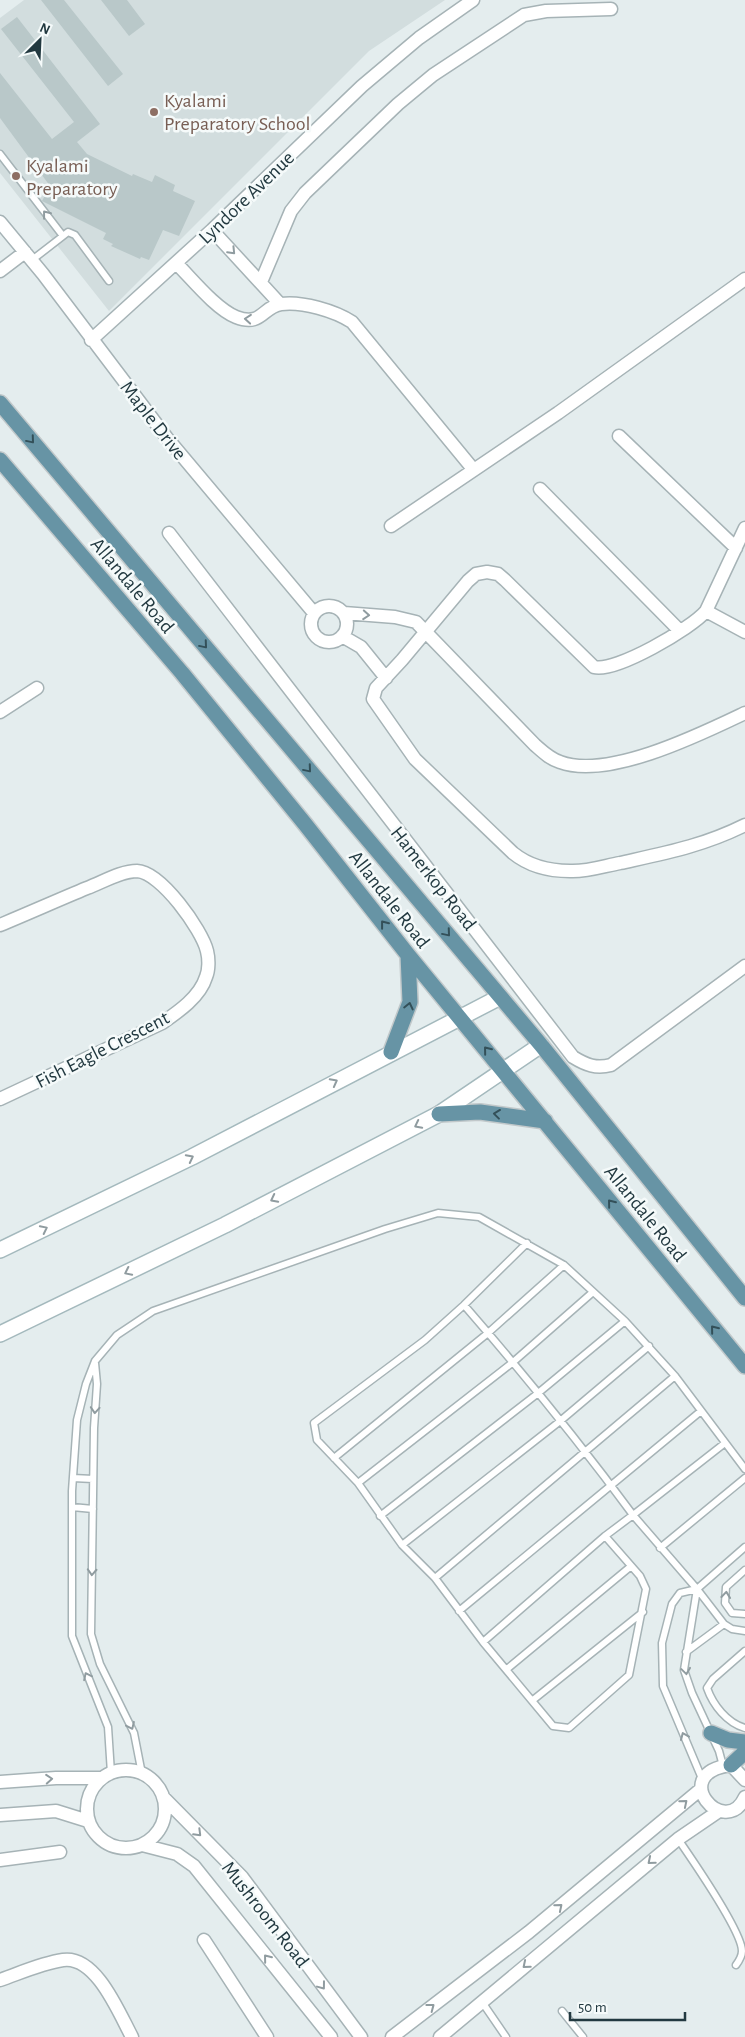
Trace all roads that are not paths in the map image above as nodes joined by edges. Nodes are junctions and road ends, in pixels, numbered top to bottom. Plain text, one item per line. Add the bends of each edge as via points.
1 (473, 0) edge
2 (611, 9) dead end
3 (0, 154) edge
4 (0, 222) edge
5 (212, 230) junction
6 (63, 236) junction
7 (28, 255) junction
8 (176, 263) junction
9 (0, 271) edge
10 (745, 279) edge
11 (109, 281) dead end
12 (261, 282) junction
13 (280, 304) junction
14 (91, 340) junction
15 (0, 403) edge
16 (619, 436) dead end
17 (0, 460) edge
18 (473, 469) junction
19 (540, 489) dead end
20 (391, 526) dead end
21 (745, 528) edge
22 (169, 533) dead end
23 (736, 548) junction
24 (706, 611) junction
25 (344, 613) junction
26 (314, 614) junction
27 (425, 630) junction
28 (680, 631) junction
29 (745, 632) edge
30 (342, 636) junction
31 (386, 678) junction
32 (37, 688) dead end
33 (0, 712) edge
34 (745, 713) edge
35 (745, 825) edge
36 (0, 925) edge
37 (408, 955) junction
38 (745, 966) edge
39 (500, 997) junction
40 (461, 1017) junction
41 (541, 1046) junction
42 (392, 1052) junction
43 (503, 1070) junction
44 (0, 1099) edge
45 (439, 1114) junction
46 (545, 1121) junction
47 (527, 1242) junction
48 (0, 1250) edge
49 (564, 1265) junction
50 (593, 1292) junction
51 (743, 1296) edge
52 (464, 1305) junction
53 (626, 1321) junction
54 (488, 1332) junction
55 (0, 1334) edge
56 (648, 1346) junction
57 (95, 1362) junction
58 (512, 1363) junction
59 (745, 1366) edge
60 (675, 1376) junction
61 (537, 1394) junction
62 (701, 1411) junction
63 (559, 1422) junction
64 (725, 1443) junction
65 (586, 1450) junction
66 (334, 1458) junction
67 (745, 1469) edge
68 (73, 1478) junction
69 (745, 1478) edge
70 (93, 1479) junction
71 (358, 1483) junction
72 (611, 1484) junction
73 (72, 1507) junction
74 (93, 1509) junction
75 (633, 1515) junction
76 (380, 1516) junction
77 (605, 1536) junction
78 (402, 1545) junction
79 (745, 1546) edge
80 (660, 1548) junction
81 (630, 1567) junction
82 (745, 1570) edge
83 (434, 1578) junction
84 (697, 1589) junction
85 (459, 1611) junction
86 (643, 1612) junction
87 (745, 1614) edge
88 (724, 1624) junction
89 (745, 1631) edge
90 (483, 1642) junction
91 (745, 1651) edge
92 (686, 1652) junction
93 (507, 1669) junction
94 (532, 1700) junction
95 (745, 1728) edge
96 (712, 1732) junction
97 (745, 1742) edge
98 (745, 1752) edge
99 (727, 1765) junction
100 (142, 1774) junction
101 (106, 1776) junction
102 (745, 1780) edge
103 (0, 1782) edge
104 (702, 1785) junction
105 (164, 1798) junction
106 (745, 1798) edge
107 (719, 1811) junction
108 (0, 1815) edge
109 (88, 1821) junction
110 (678, 1839) junction
111 (142, 1845) junction
112 (60, 1852) dead end
113 (0, 1860) edge
114 (204, 1940) dead end
115 (736, 1965) dead end
116 (0, 1980) edge
117 (482, 2002) junction
118 (562, 2011) dead end
119 (132, 2037) edge
120 (267, 2037) edge
121 (331, 2037) edge
122 (361, 2037) edge
123 (392, 2037) edge
124 (440, 2037) edge
125 (506, 2037) edge
126 (584, 2037) edge

1 - 5 street, Lyndore Avenue via 419,38 362,86
2 - 12 street via 524,14 433,75 398,104 300,199 291,211
6 -> 3 lane
4 - 7 street, Maple Drive
5 - 8 street, Lyndore Avenue
5 -> 12 street
6 - 7 lane
6 - 11 lane via 68,232 75,235
7 - 9 street
7 - 14 street, Maple Drive
13 -> 8 street via 254,321 234,316
8 - 14 street, Lyndore Avenue
10 - 18 street via 558,413
12 - 13 street
13 - 18 street via 320,308 352,322
14 - 26 street, Maple Drive via 167,438
15 -> 39 main road, Allandale Road
16 - 23 street
37 -> 17 main road, Allandale Road via 182,673
18 - 20 street
19 - 28 street
21 - 23 street
22 - 38 street, Hamerkop Road via 573,1057 592,1067 611,1065
23 - 24 street
24 - 28 street
24 - 29 street
25 - 26 street via 328,605
25 -> 27 street via 407,618
25 - 30 street via 347,625
26 - 30 street via 311,626 321,640 332,642
27 - 28 street via 468,581 476,574 487,572 505,580 594,667 608,668
27 - 31 street
27 - 34 street via 535,745 561,763 600,765 633,758 664,749
30 - 31 street via 361,647
31 - 35 street via 376,688 373,699 394,732 415,759 524,862 579,871 690,848
32 - 33 street
36 - 44 street, Fish Eagle Crescent via 114,877 140,871 155,877 169,889 204,942 208,963 206,978 198,992 162,1023
37 - 40 main road, Allandale Road
42 -> 37 main road via 410,1002
39 - 40 street
39 - 41 main road, Allandale Road
40 - 42 street
43 -> 40 main road, Allandale Road
41 - 43 street
41 - 51 main road, Allandale Road
48 -> 42 street via 192,1156
43 - 45 street
43 - 46 main road, Allandale Road
46 -> 45 main road via 480,1112
45 -> 55 street via 225,1225
59 -> 46 main road, Allandale Road
47 - 49 lane
47 - 52 lane
47 - 57 lane via 479,1217 438,1213 153,1311 117,1336
49 - 50 lane
49 - 54 lane
50 - 53 lane
50 - 58 lane
52 - 54 lane
52 - 66 lane via 425,1340 314,1423 317,1440
53 - 56 lane
53 - 61 lane
54 - 58 lane
54 - 66 lane
56 - 60 lane
56 - 63 lane
57 - 68 lane via 77,1420
57 -> 70 lane
58 - 61 lane
58 - 71 lane
60 - 62 lane
60 - 65 lane
61 - 63 lane
61 - 76 lane
62 - 64 lane
62 - 72 lane
63 - 65 lane
63 - 78 lane
64 - 67 lane
64 - 75 lane
65 - 72 lane
65 - 83 lane
66 - 71 lane
68 - 70 lane
68 - 73 lane
69 - 80 lane
70 - 74 lane
71 - 76 lane
72 - 75 lane
72 - 85 lane
73 - 74 lane
101 -> 73 lane via 108,1727 72,1636
74 -> 100 lane via 91,1634 100,1664 134,1733
75 - 77 lane
75 - 80 lane
76 - 78 lane
77 - 81 lane
77 - 90 lane
78 - 83 lane
79 - 84 lane
80 - 84 lane
81 - 86 lane via 640,1576 646,1589
81 - 93 lane
87 -> 82 lane via 732,1613 725,1603 726,1587
83 - 85 lane
84 - 88 lane
84 - 92 lane
104 -> 84 lane via 663,1686 662,1643 672,1604 680,1594
85 - 90 lane
86 - 94 lane
86 - 94 lane via 629,1675 569,1728 553,1726
88 - 89 lane via 732,1630
88 - 92 lane
90 - 93 lane
91 - 95 lane via 707,1688 722,1713
92 -> 96 lane via 684,1670
93 - 94 lane
96 - 97 main road via 728,1740
96 - 99 lane
98 - 99 main road
99 - 102 street
99 - 104 street via 712,1770
100 - 101 street via 128,1770
100 - 105 street, Mushroom Road via 153,1781
103 -> 101 street
101 - 109 street via 90,1793
104 - 107 street via 706,1803
123 -> 104 street via 530,1932
105 - 111 street via 162,1825
105 -> 122 street, Mushroom Road via 242,1876
106 - 107 street via 733,1810
107 - 110 street
108 - 109 street via 56,1811
109 - 111 street, Mushroom Road via 105,1843 124,1849
110 - 115 lane via 713,1892 740,1942 741,1957
110 -> 117 street
121 -> 111 street, Mushroom Road via 194,1866 176,1854
112 - 113 street
114 - 120 street
116 - 119 street via 64,1960 85,1964 98,1976
117 - 124 street
117 - 125 lane
118 - 126 lane

